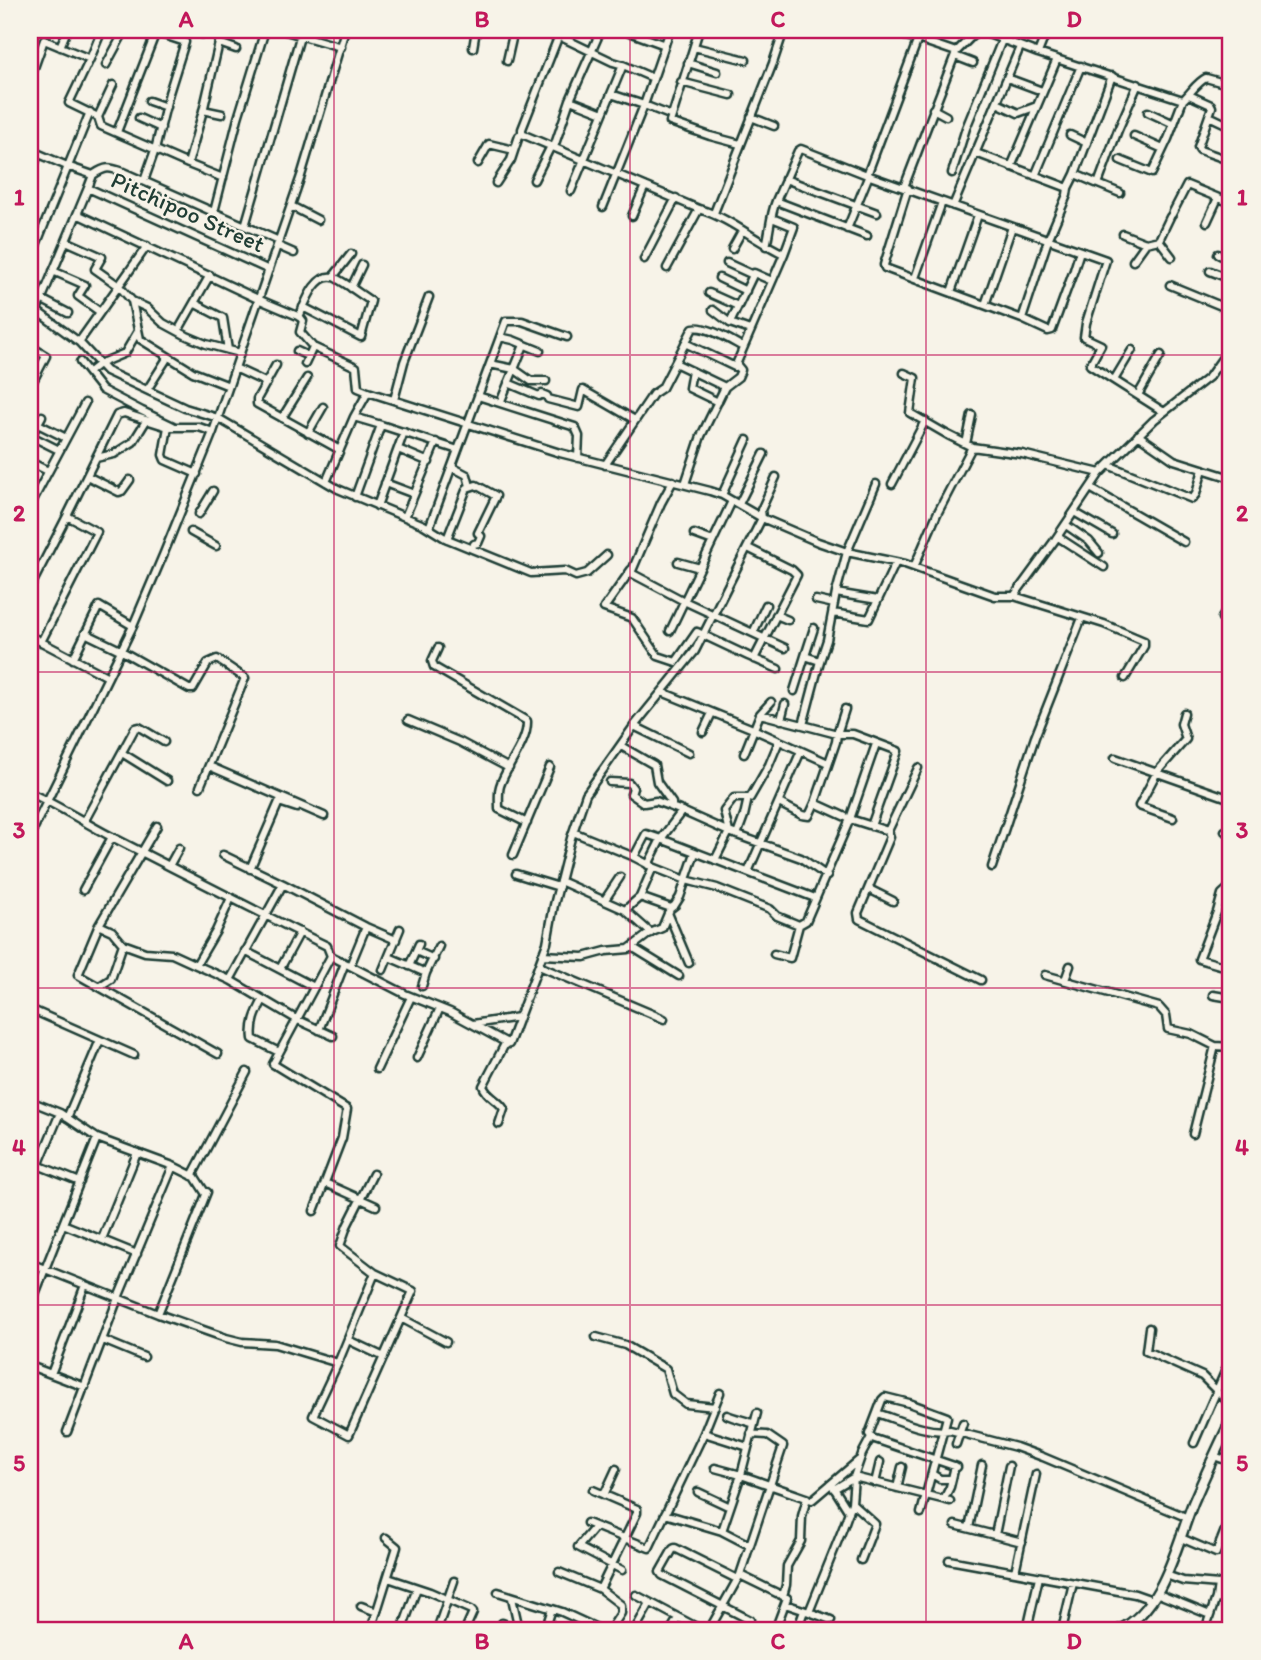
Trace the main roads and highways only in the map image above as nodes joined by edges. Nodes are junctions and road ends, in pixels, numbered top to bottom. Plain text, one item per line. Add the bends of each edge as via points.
1 (1231, 1420) edge
2 (1119, 1630) edge

1 - 2 main road via 1166,1576 1147,1608

